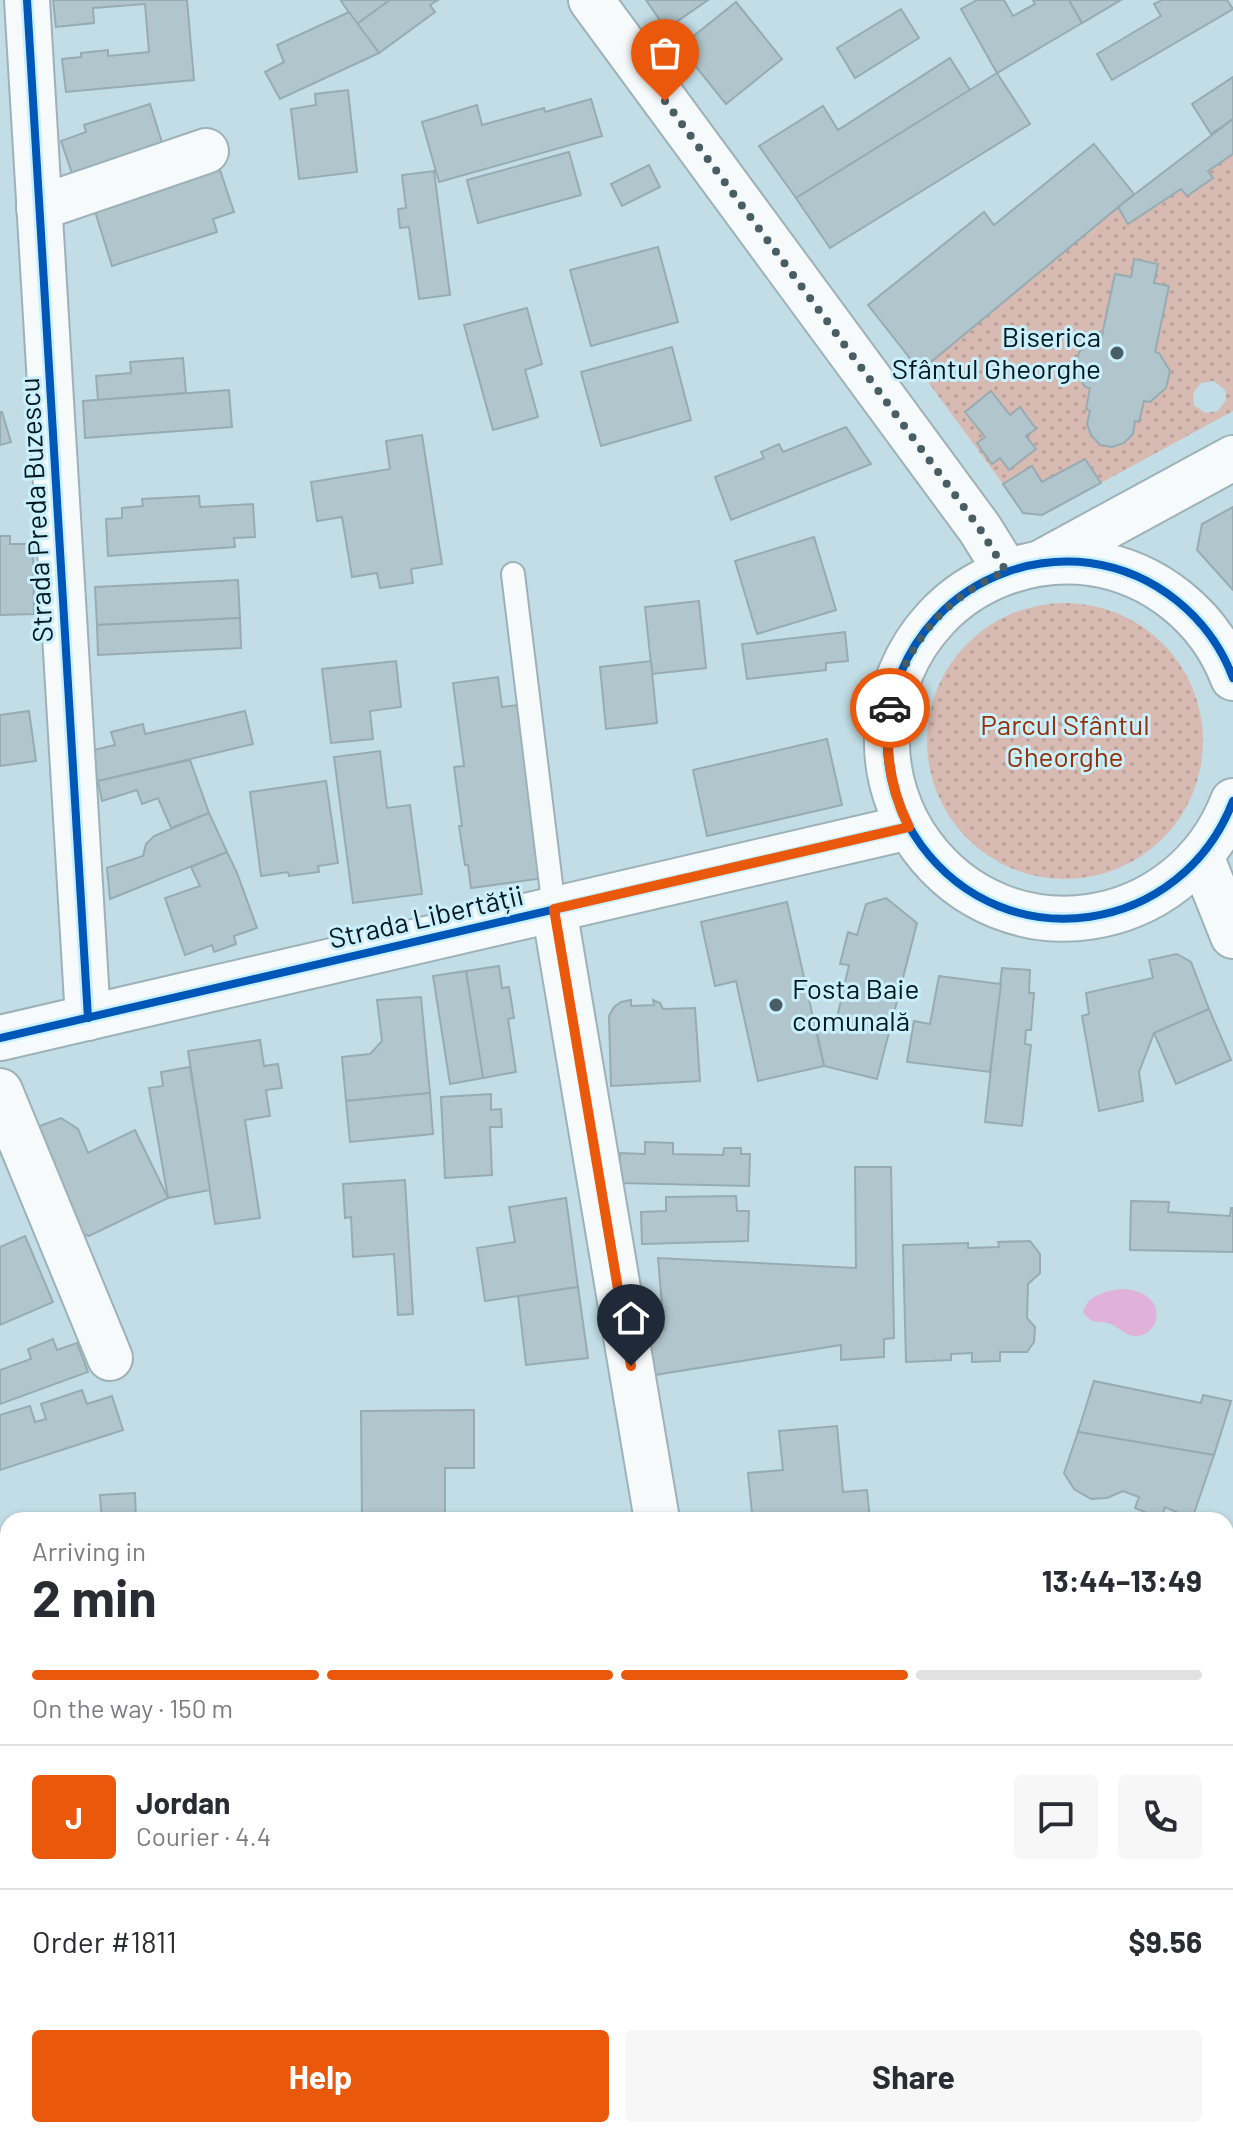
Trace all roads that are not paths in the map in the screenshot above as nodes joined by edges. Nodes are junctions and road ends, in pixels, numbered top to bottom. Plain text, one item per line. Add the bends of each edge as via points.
1 (27, 0) edge
2 (591, 0) edge
3 (206, 151) dead end
4 (39, 208) junction
5 (1233, 458) edge
6 (1023, 567) junction
7 (513, 574) dead end
8 (1233, 678) edge
9 (1233, 801) edge
10 (909, 827) junction
11 (1215, 852) edge
12 (554, 909) junction
13 (1233, 936) edge
14 (88, 1018) junction
15 (0, 1038) edge
16 (0, 1091) edge
17 (110, 1358) dead end
18 (656, 1512) edge

1 - 4 street, Strada Preda Buzescu
2 - 6 street via 980,529
3 - 4 street
4 - 14 street, Strada Preda Buzescu
5 - 6 street
6 - 8 street via 1065,561 1101,565 1158,587 1205,628
6 - 10 street via 971,589 942,612 906,661 888,720 888,757
7 - 12 lane
9 - 11 street
10 - 11 street via 957,883 1000,907 1048,919 1097,916 1133,906
10 - 12 street, Strada Libertății
11 - 13 street
12 - 14 street, Strada Libertății
12 - 18 street
14 - 15 street, Strada Libertății
16 - 17 street

